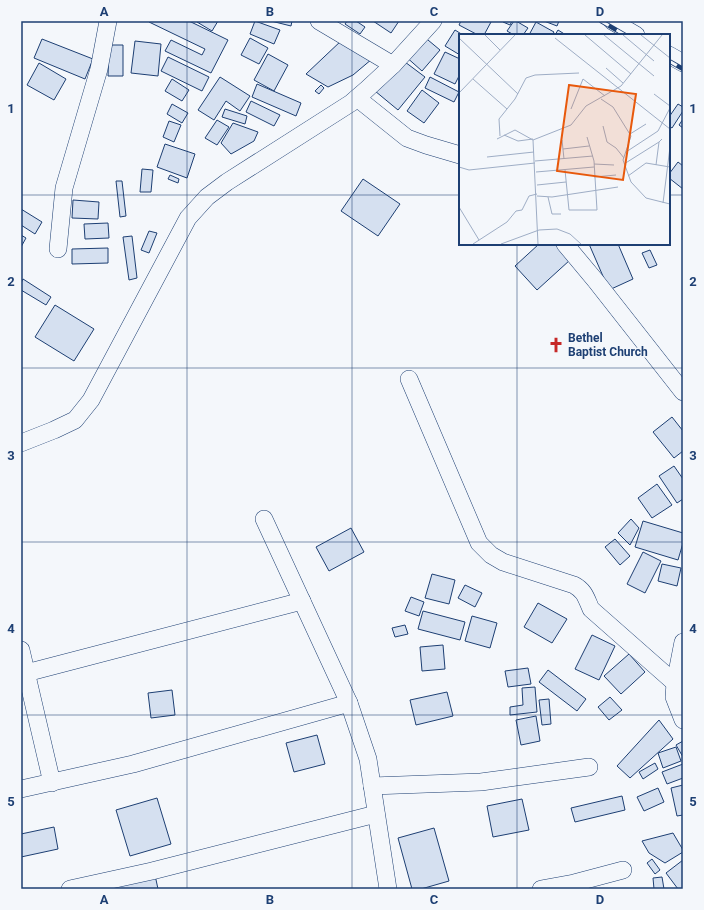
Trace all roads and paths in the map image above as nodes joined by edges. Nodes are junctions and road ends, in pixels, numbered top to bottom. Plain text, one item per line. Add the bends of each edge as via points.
1 (108, 21) edge
2 (319, 21) edge
3 (433, 21) edge
4 (612, 21) edge
5 (634, 34) edge
6 (670, 56) edge
7 (683, 63) edge
8 (393, 65) junction
9 (357, 98) junction
10 (459, 155) edge
11 (566, 245) edge
12 (58, 249) dead end
13 (409, 379) dead end
14 (683, 392) edge
15 (21, 443) edge
16 (264, 519) dead end
17 (302, 601) junction
18 (683, 642) edge
19 (21, 650) edge
20 (26, 673) junction
21 (675, 683) junction
22 (348, 703) junction
23 (683, 720) edge
24 (589, 767) dead end
25 (52, 783) junction
26 (372, 786) junction
27 (21, 789) edge
28 (376, 814) junction
29 (623, 870) dead end
30 (75, 888) edge
31 (388, 889) edge
32 (541, 889) edge

1 - 12 street via 100,69 64,188
2 - 8 street
3 - 8 street
4 - 5 street
6 - 7 street
8 - 9 street
9 - 10 street via 407,138
9 - 15 street via 207,197 188,218 87,405 75,420
11 - 14 street
13 - 21 street via 479,543 502,562 582,589 591,609
16 - 17 street
17 - 20 street
17 - 22 street
18 - 21 street
19 - 20 street
20 - 25 street
21 - 23 street via 674,697
22 - 25 street via 133,764
22 - 26 street via 368,759
24 - 26 street via 481,782
25 - 27 street
26 - 28 street
28 - 30 street
28 - 31 street
29 - 32 street

